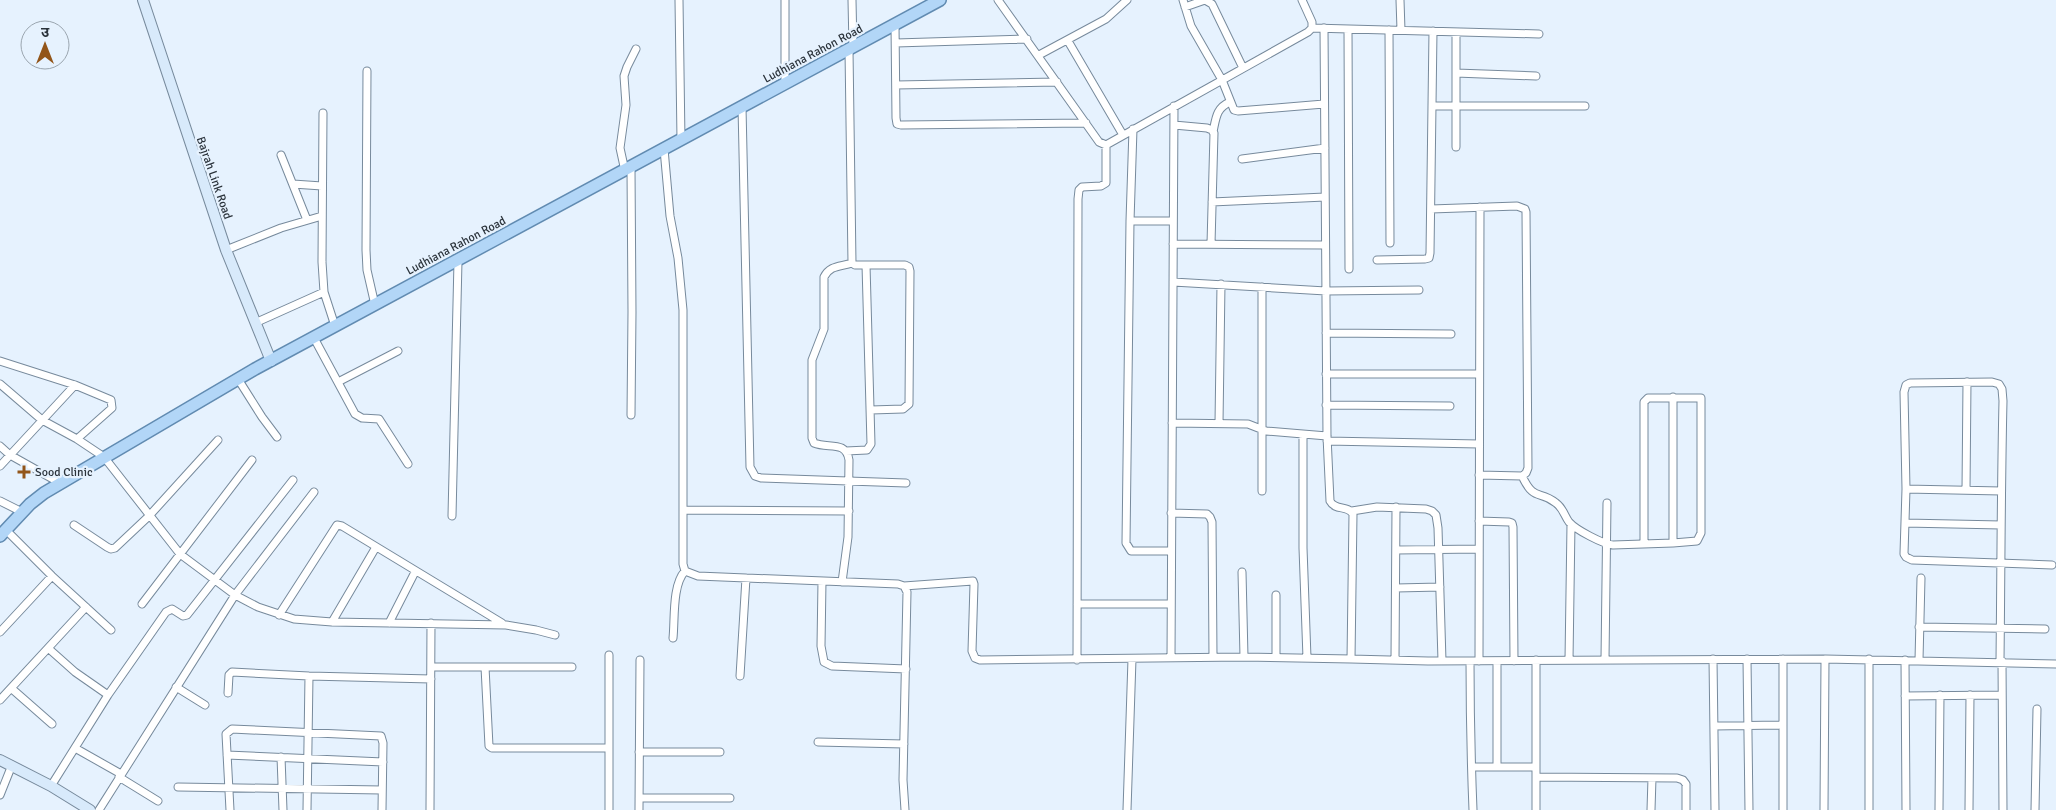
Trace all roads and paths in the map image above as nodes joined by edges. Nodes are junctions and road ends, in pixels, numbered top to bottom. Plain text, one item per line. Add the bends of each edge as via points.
1 (143, 0) edge
2 (679, 0) edge
3 (785, 0) edge
4 (852, 0) edge
5 (998, 0) edge
6 (1127, 0) edge
7 (1302, 0) edge
8 (1400, 0) edge
9 (935, 1) edge
10 (1184, 3) edge
11 (895, 25) junction
12 (1312, 28) junction
13 (1324, 28) junction
14 (1348, 29) junction
15 (1390, 30) junction
16 (1401, 30) junction
17 (1433, 31) junction
18 (1456, 32) junction
19 (1539, 34) dead end
20 (1027, 39) junction
21 (1068, 41) junction
22 (896, 43) junction
23 (636, 49) dead end
24 (851, 49) junction
25 (1038, 55) junction
26 (1243, 68) junction
27 (367, 71) dead end
28 (1456, 72) junction
29 (1536, 76) dead end
30 (1222, 80) junction
31 (1057, 82) junction
32 (785, 85) junction
33 (896, 85) junction
34 (1230, 102) junction
35 (1324, 104) junction
36 (1174, 106) junction
37 (1432, 106) junction
38 (1456, 106) junction
39 (1585, 106) dead end
40 (742, 107) junction
41 (323, 113) dead end
42 (1086, 123) junction
43 (1174, 125) junction
44 (1132, 129) junction
45 (1213, 132) junction
46 (1123, 135) junction
47 (681, 140) junction
48 (1106, 145) junction
49 (1456, 147) dead end
50 (1325, 148) junction
51 (664, 149) junction
52 (281, 155) dead end
53 (1242, 159) dead end
54 (628, 169) junction
55 (293, 184) junction
56 (322, 186) junction
57 (1325, 197) junction
58 (1212, 202) junction
59 (1480, 207) junction
60 (1431, 209) junction
61 (322, 216) junction
62 (307, 220) junction
63 (1130, 221) junction
64 (1173, 221) junction
65 (1390, 243) dead end
66 (1173, 244) junction
67 (1211, 244) junction
68 (1325, 245) junction
69 (226, 250) junction
70 (458, 260) junction
71 (1377, 260) dead end
72 (852, 263) junction
73 (866, 265) junction
74 (1349, 269) dead end
75 (1173, 282) junction
76 (1221, 284) junction
77 (1262, 287) junction
78 (1419, 290) dead end
79 (1326, 291) junction
80 (324, 292) junction
81 (375, 305) junction
82 (255, 324) junction
83 (335, 326) junction
84 (1326, 332) junction
85 (1451, 334) dead end
86 (314, 338) junction
87 (398, 351) dead end
88 (0, 361) edge
89 (271, 361) junction
90 (1326, 374) junction
91 (1479, 374) junction
92 (238, 379) junction
93 (338, 382) junction
94 (1967, 382) junction
95 (0, 384) edge
96 (75, 384) junction
97 (1673, 398) junction
98 (1326, 405) junction
99 (1450, 406) dead end
100 (871, 410) junction
101 (631, 415) dead end
102 (42, 420) junction
103 (1172, 423) junction
104 (1219, 423) junction
105 (1262, 429) junction
106 (1303, 434) junction
107 (277, 437) dead end
108 (76, 439) junction
109 (1327, 439) junction
110 (218, 440) dead end
111 (1479, 444) junction
112 (0, 446) edge
113 (846, 451) junction
114 (10, 455) junction
115 (104, 457) junction
116 (252, 460) dead end
117 (408, 464) dead end
118 (0, 466) edge
119 (1479, 475) junction
120 (1522, 476) junction
121 (293, 480) dead end
122 (849, 480) junction
123 (906, 482) dead end
124 (60, 483) junction
125 (1906, 489) junction
126 (1966, 490) junction
127 (1262, 491) dead end
128 (2001, 491) junction
129 (314, 492) dead end
130 (0, 501) edge
131 (1607, 502) dead end
132 (1396, 507) junction
133 (683, 510) junction
134 (849, 511) junction
135 (1352, 511) junction
136 (22, 512) junction
137 (1171, 513) junction
138 (149, 516) junction
139 (452, 516) dead end
140 (1478, 521) junction
141 (1905, 523) junction
142 (1571, 524) junction
143 (74, 525) dead end
144 (2001, 525) junction
145 (3, 533) edge
146 (1606, 544) junction
147 (1644, 544) junction
148 (1672, 544) junction
149 (376, 547) junction
150 (1439, 549) junction
151 (1479, 549) junction
152 (1396, 550) junction
153 (1171, 551) junction
154 (180, 554) junction
155 (2001, 562) junction
156 (2052, 565) dead end
157 (685, 571) junction
158 (415, 572) junction
159 (1242, 572) dead end
160 (52, 576) junction
161 (746, 578) junction
162 (1920, 578) dead end
163 (214, 579) junction
164 (822, 581) junction
165 (842, 582) junction
166 (904, 586) junction
167 (1396, 588) junction
168 (1440, 588) junction
169 (235, 595) junction
170 (1276, 595) dead end
171 (142, 604) dead end
172 (1076, 604) junction
173 (1170, 604) junction
174 (86, 607) junction
175 (279, 615) junction
176 (332, 622) junction
177 (389, 623) junction
178 (431, 623) junction
179 (506, 625) junction
180 (1919, 627) junction
181 (2000, 628) junction
182 (2045, 629) dead end
183 (111, 630) dead end
184 (0, 632) edge
185 (554, 636) dead end
186 (673, 638) dead end
187 (48, 648) junction
188 (608, 655) dead end
189 (1213, 657) junction
190 (1244, 657) junction
191 (1276, 657) junction
192 (1171, 658) junction
193 (1308, 658) junction
194 (1132, 659) junction
195 (1350, 659) junction
196 (1604, 659) junction
197 (1713, 659) junction
198 (1747, 659) junction
199 (1783, 659) junction
200 (1825, 659) junction
201 (640, 660) dead end
202 (1076, 660) junction
203 (1395, 660) junction
204 (1536, 660) junction
205 (1569, 660) junction
206 (1869, 660) junction
207 (1904, 660) junction
208 (1918, 660) junction
209 (1442, 661) junction
210 (1470, 661) junction
211 (1479, 661) junction
212 (1497, 661) junction
213 (1514, 661) junction
214 (2001, 661) junction
215 (2056, 664) edge
216 (431, 667) junction
217 (485, 667) junction
218 (572, 667) dead end
219 (906, 668) junction
220 (309, 676) junction
221 (740, 676) dead end
222 (431, 679) junction
223 (176, 687) junction
224 (11, 688) junction
225 (228, 693) dead end
226 (108, 695) junction
227 (1940, 695) junction
228 (1970, 695) junction
229 (2002, 695) junction
230 (1905, 696) junction
231 (0, 700) edge
232 (205, 705) dead end
233 (2037, 709) dead end
234 (52, 724) dead end
235 (1783, 725) junction
236 (1714, 726) junction
237 (1748, 726) junction
238 (308, 732) junction
239 (818, 742) dead end
240 (904, 744) junction
241 (75, 748) junction
242 (609, 748) junction
243 (639, 752) junction
244 (720, 752) dead end
245 (227, 755) junction
246 (281, 757) junction
247 (308, 758) junction
248 (0, 760) edge
249 (383, 762) junction
250 (12, 765) junction
251 (1473, 767) junction
252 (1497, 767) junction
253 (1536, 767) junction
254 (120, 776) junction
255 (1536, 778) junction
256 (1652, 778) junction
257 (51, 786) junction
258 (229, 786) junction
259 (178, 787) dead end
260 (281, 787) junction
261 (307, 788) junction
262 (382, 790) junction
263 (0, 795) edge
264 (639, 798) junction
265 (730, 798) dead end
266 (158, 801) dead end
267 (90, 810) edge
268 (99, 810) edge
269 (230, 810) edge
270 (283, 810) edge
271 (307, 810) edge
272 (382, 810) edge
273 (430, 810) edge
274 (609, 810) edge
275 (639, 810) edge
276 (905, 810) edge
277 (1127, 810) edge
278 (1473, 810) edge
279 (1536, 810) edge
280 (1651, 810) edge
281 (1686, 810) edge
282 (1715, 810) edge
283 (1749, 810) edge
284 (1783, 810) edge
285 (1824, 810) edge
286 (1869, 810) edge
287 (1906, 810) edge
288 (1939, 810) edge
289 (1969, 810) edge
290 (2003, 810) edge
291 (2035, 810) edge

1 - 69 street, Bajrah Link Road
2 - 47 street
3 - 32 street
4 - 24 street
5 - 20 street
6 - 21 street via 1106,19
7 - 12 street
8 - 16 street
9 - 11 main road, Ludhiana Rahon Road
10 - 26 street via 1205,0 1212,4
10 - 30 street via 1191,26
11 - 22 street
11 - 24 main road, Ludhiana Rahon Road
12 - 13 street
12 - 26 street
13 - 14 street
13 - 35 street
14 - 15 street
14 - 74 street
15 - 16 street
15 - 65 street
16 - 17 street
17 - 18 street
17 - 37 street
18 - 19 street
18 - 28 street
20 - 22 street
20 - 25 street
21 - 25 street
21 - 46 street
22 - 33 street
23 - 54 street via 624,76 626,105 620,148
24 - 32 main road, Ludhiana Rahon Road
24 - 72 street
25 - 31 street
26 - 30 street
27 - 81 street via 366,250
28 - 29 street
28 - 38 street
30 - 34 street
30 - 36 street
31 - 33 street
31 - 42 street
32 - 40 main road, Ludhiana Rahon Road
33 - 42 street via 896,118 897,124 901,125
34 - 35 street via 1238,111
34 - 45 street via 1218,110
35 - 50 street
36 - 43 street
36 - 44 street
37 - 38 street
37 - 60 street
38 - 39 street
38 - 49 street
40 - 47 main road, Ludhiana Rahon Road
40 - 122 street via 750,467 755,476 761,478
41 - 56 street
42 - 48 street via 1099,142
43 - 45 street via 1207,128
43 - 64 street
44 - 46 street
44 - 63 street
45 - 58 street
46 - 48 street
47 - 51 main road, Ludhiana Rahon Road
48 - 172 street via 1106,183 1082,187 1078,199
50 - 53 street
50 - 57 street
51 - 54 main road, Ludhiana Rahon Road
51 - 133 street via 683,310
52 - 55 street
54 - 70 main road, Ludhiana Rahon Road
54 - 101 street
55 - 56 street
55 - 62 street
56 - 61 street
57 - 58 street
57 - 68 street
58 - 67 street
59 - 60 street
59 - 91 street
59 - 120 street via 1517,206 1526,212 1528,468
60 - 71 street via 1429,258
61 - 62 street
61 - 80 street
62 - 69 street
63 - 64 street
63 - 153 street via 1126,543 1131,551
64 - 66 street
66 - 67 street
66 - 75 street
67 - 68 street
68 - 79 street
69 - 82 street, Bajrah Link Road
70 - 81 main road, Ludhiana Rahon Road
70 - 139 street
72 - 73 street
72 - 113 street via 832,267 824,277 824,329 812,360 812,438 814,443 837,446
73 - 100 street
73 - 100 street via 906,265 910,271 909,404 903,409
75 - 76 street
75 - 103 street
76 - 77 street
76 - 104 street
77 - 79 street
77 - 105 street
78 - 79 street
79 - 84 street
80 - 82 street
80 - 83 street
81 - 83 main road, Ludhiana Rahon Road
82 - 89 street, Bajrah Link Road
83 - 86 main road, Ludhiana Rahon Road
84 - 85 street
84 - 90 street
86 - 89 main road, Ludhiana Rahon Road
86 - 93 street
87 - 93 street
88 - 96 street
89 - 92 main road, Ludhiana Rahon Road
90 - 91 street
90 - 98 street
91 - 111 street
92 - 107 street
92 - 115 main road, Ludhiana Rahon Road
93 - 117 street via 358,417 378,419
94 - 125 street via 1910,382 1906,385
94 - 126 street
94 - 128 street via 1996,382 2002,389
95 - 102 street
96 - 102 street
96 - 108 street via 106,397 113,404
97 - 147 street via 1648,398 1644,402
97 - 148 street
97 - 148 street via 1699,397 1702,401 1701,533 1697,541
98 - 99 street
98 - 109 street
100 - 113 street via 870,448
102 - 108 street
102 - 114 street
103 - 104 street
103 - 137 street
104 - 105 street via 1248,424
105 - 106 street
105 - 127 street
106 - 109 street
106 - 193 street via 1303,548
108 - 115 street
109 - 111 street
109 - 135 street via 1330,500 1335,507
110 - 138 street
111 - 119 street
112 - 114 street
113 - 122 street
114 - 118 street
114 - 124 street
115 - 124 main road, Ludhiana Rahon Road
115 - 138 street
116 - 154 street
119 - 120 street
119 - 140 street
120 - 142 street via 1535,495 1554,501 1562,508
121 - 163 street
122 - 123 street
122 - 134 street
124 - 136 main road, Ludhiana Rahon Road
125 - 126 street
125 - 141 street
126 - 128 street
128 - 144 street
129 - 169 street
130 - 136 street
131 - 146 street
132 - 135 street
132 - 150 street via 1432,511 1436,516
132 - 152 street
133 - 134 street
133 - 157 street
134 - 165 street
135 - 195 street
136 - 145 main road, Ludhiana Rahon Road
137 - 153 street
137 - 189 street via 1207,514 1212,522
138 - 143 street via 111,549
138 - 154 street
140 - 151 street
140 - 213 street via 1512,523
141 - 144 street
141 - 155 street via 1904,554 1908,559
142 - 146 street
142 - 205 street
144 - 155 street
145 - 160 street
146 - 147 street
146 - 196 street
147 - 148 street
149 - 158 street
149 - 175 street via 342,526 335,527
149 - 176 street
150 - 151 street
150 - 152 street
150 - 168 street
151 - 211 street
152 - 167 street
153 - 173 street
154 - 163 street
154 - 171 street
155 - 156 street
155 - 181 street
157 - 161 street via 698,576
157 - 186 street via 677,588
158 - 177 street
158 - 179 street
159 - 190 street
160 - 174 street
160 - 184 street
161 - 164 street
161 - 221 street
162 - 180 street
163 - 169 street
163 - 226 street via 187,615 172,609 166,612
164 - 165 street
164 - 219 street via 824,662 832,666
165 - 166 street
166 - 202 street via 973,581 972,651 975,658
166 - 219 street via 907,592
167 - 168 street
167 - 203 street
168 - 209 street
169 - 175 street
169 - 223 street
170 - 191 street
172 - 173 street
172 - 202 street
173 - 192 street
174 - 183 street
174 - 187 street
175 - 176 street
176 - 177 street
177 - 178 street
178 - 179 street
178 - 216 street
179 - 185 street
180 - 181 street
180 - 208 street
181 - 182 street
181 - 214 street
187 - 224 street
187 - 226 street
188 - 242 street
189 - 190 street
189 - 192 street
190 - 191 street
191 - 193 street
192 - 194 street
193 - 195 street
194 - 202 street
194 - 277 street
195 - 203 street
196 - 197 street
196 - 205 street
197 - 198 street
197 - 236 street
198 - 199 street
198 - 237 street
199 - 200 street
199 - 235 street
200 - 206 street
200 - 285 street
201 - 243 street
203 - 209 street
204 - 205 street
204 - 213 street
204 - 253 street
206 - 207 street
206 - 286 street
207 - 208 street
207 - 230 street
208 - 214 street
209 - 210 street
210 - 211 street
210 - 251 street via 1470,756
211 - 212 street
212 - 213 street
212 - 252 street
214 - 215 street
214 - 229 street
216 - 217 street
216 - 222 street
217 - 218 street
217 - 242 street via 489,746 492,748
219 - 240 street
220 - 222 street
220 - 225 street via 232,672
220 - 238 street
222 - 273 street
223 - 232 street
223 - 254 street
224 - 231 street
224 - 234 street
226 - 241 street
227 - 228 street
227 - 230 street
227 - 288 street
228 - 229 street
228 - 289 street
229 - 290 street
230 - 287 street
233 - 291 street
235 - 237 street
235 - 284 street
236 - 237 street
236 - 282 street
237 - 283 street
238 - 245 street via 232,729 226,734
238 - 247 street
238 - 249 street via 378,735 382,740
239 - 240 street
240 - 276 street
241 - 254 street
241 - 257 street
242 - 274 street
243 - 244 street
243 - 264 street
245 - 246 street
245 - 258 street
246 - 247 street
246 - 260 street
247 - 249 street
247 - 261 street
248 - 250 street
249 - 262 street
250 - 257 street
250 - 263 street
251 - 252 street
251 - 278 street
252 - 253 street
253 - 255 street
254 - 266 street
254 - 268 street
255 - 256 street
255 - 279 street
256 - 280 street
256 - 281 street via 1683,780 1686,784
257 - 267 street
258 - 259 street
258 - 260 street
258 - 269 street
260 - 261 street
260 - 270 street
261 - 262 street
261 - 271 street
262 - 272 street
264 - 265 street
264 - 275 street

